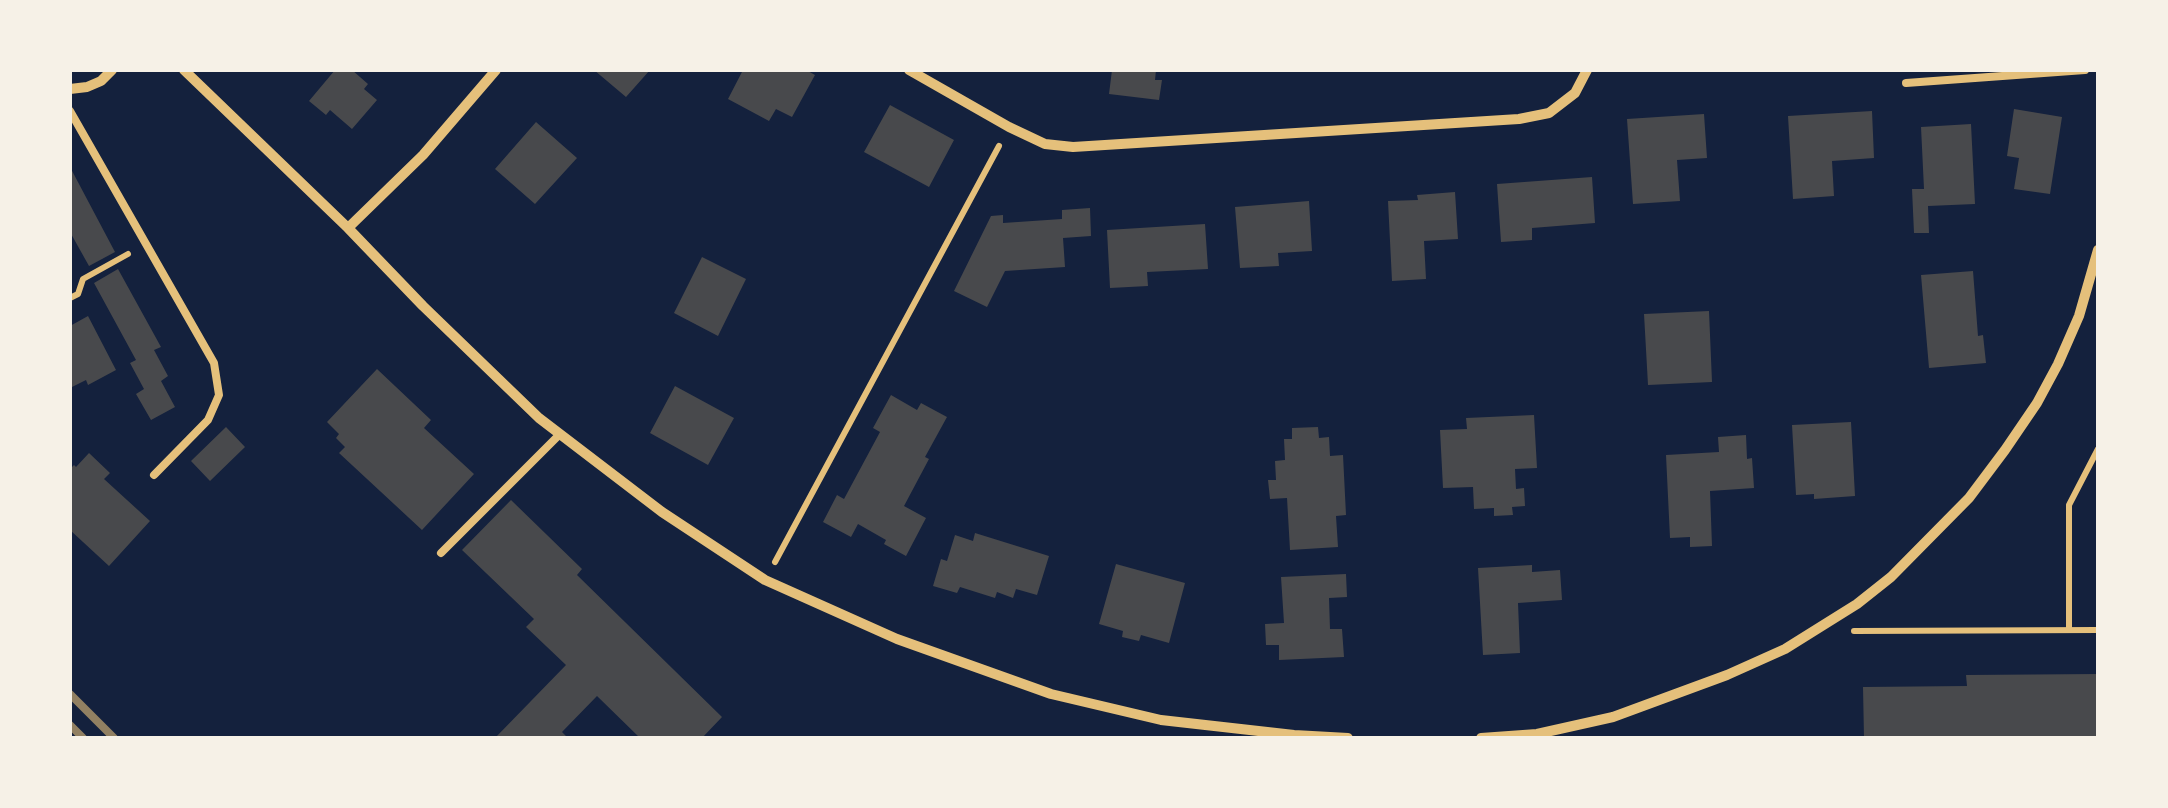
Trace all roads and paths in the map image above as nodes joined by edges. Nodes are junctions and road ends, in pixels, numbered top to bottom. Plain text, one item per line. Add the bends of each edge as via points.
1 (112, 70) edge
2 (184, 70) edge
3 (496, 70) edge
4 (909, 70) edge
5 (1586, 70) edge
6 (2084, 70) edge
7 (1906, 83) dead end
8 (70, 89) edge
9 (70, 112) edge
10 (1008, 127) junction
11 (348, 228) junction
12 (2098, 250) edge
13 (111, 265) dead end
14 (70, 298) edge
15 (559, 435) junction
16 (2098, 450) edge
17 (154, 475) dead end
18 (441, 554) dead end
19 (765, 580) junction
20 (2069, 630) junction
21 (2098, 630) edge
22 (1813, 632) junction
23 (1537, 736) edge
24 (1348, 738) edge
25 (1481, 738) edge

1 - 8 street via 101,81
2 - 11 street
3 - 11 street
4 - 10 street
5 - 10 street via 1575,93 1549,112 1519,119 1074,147 1045,144
6 - 7 lane
9 - 17 lane via 214,364 219,395 208,420
10 - 19 path
11 - 15 street
12 - 22 street via 2058,364 2005,450 1969,498 1891,577
13 - 14 path via 84,279
15 - 18 lane
15 - 19 street
16 - 20 path via 2069,505
19 - 24 street via 897,639 1051,694 1161,720
20 - 21 path
20 - 22 path
22 - 23 street via 1666,699
23 - 25 street

